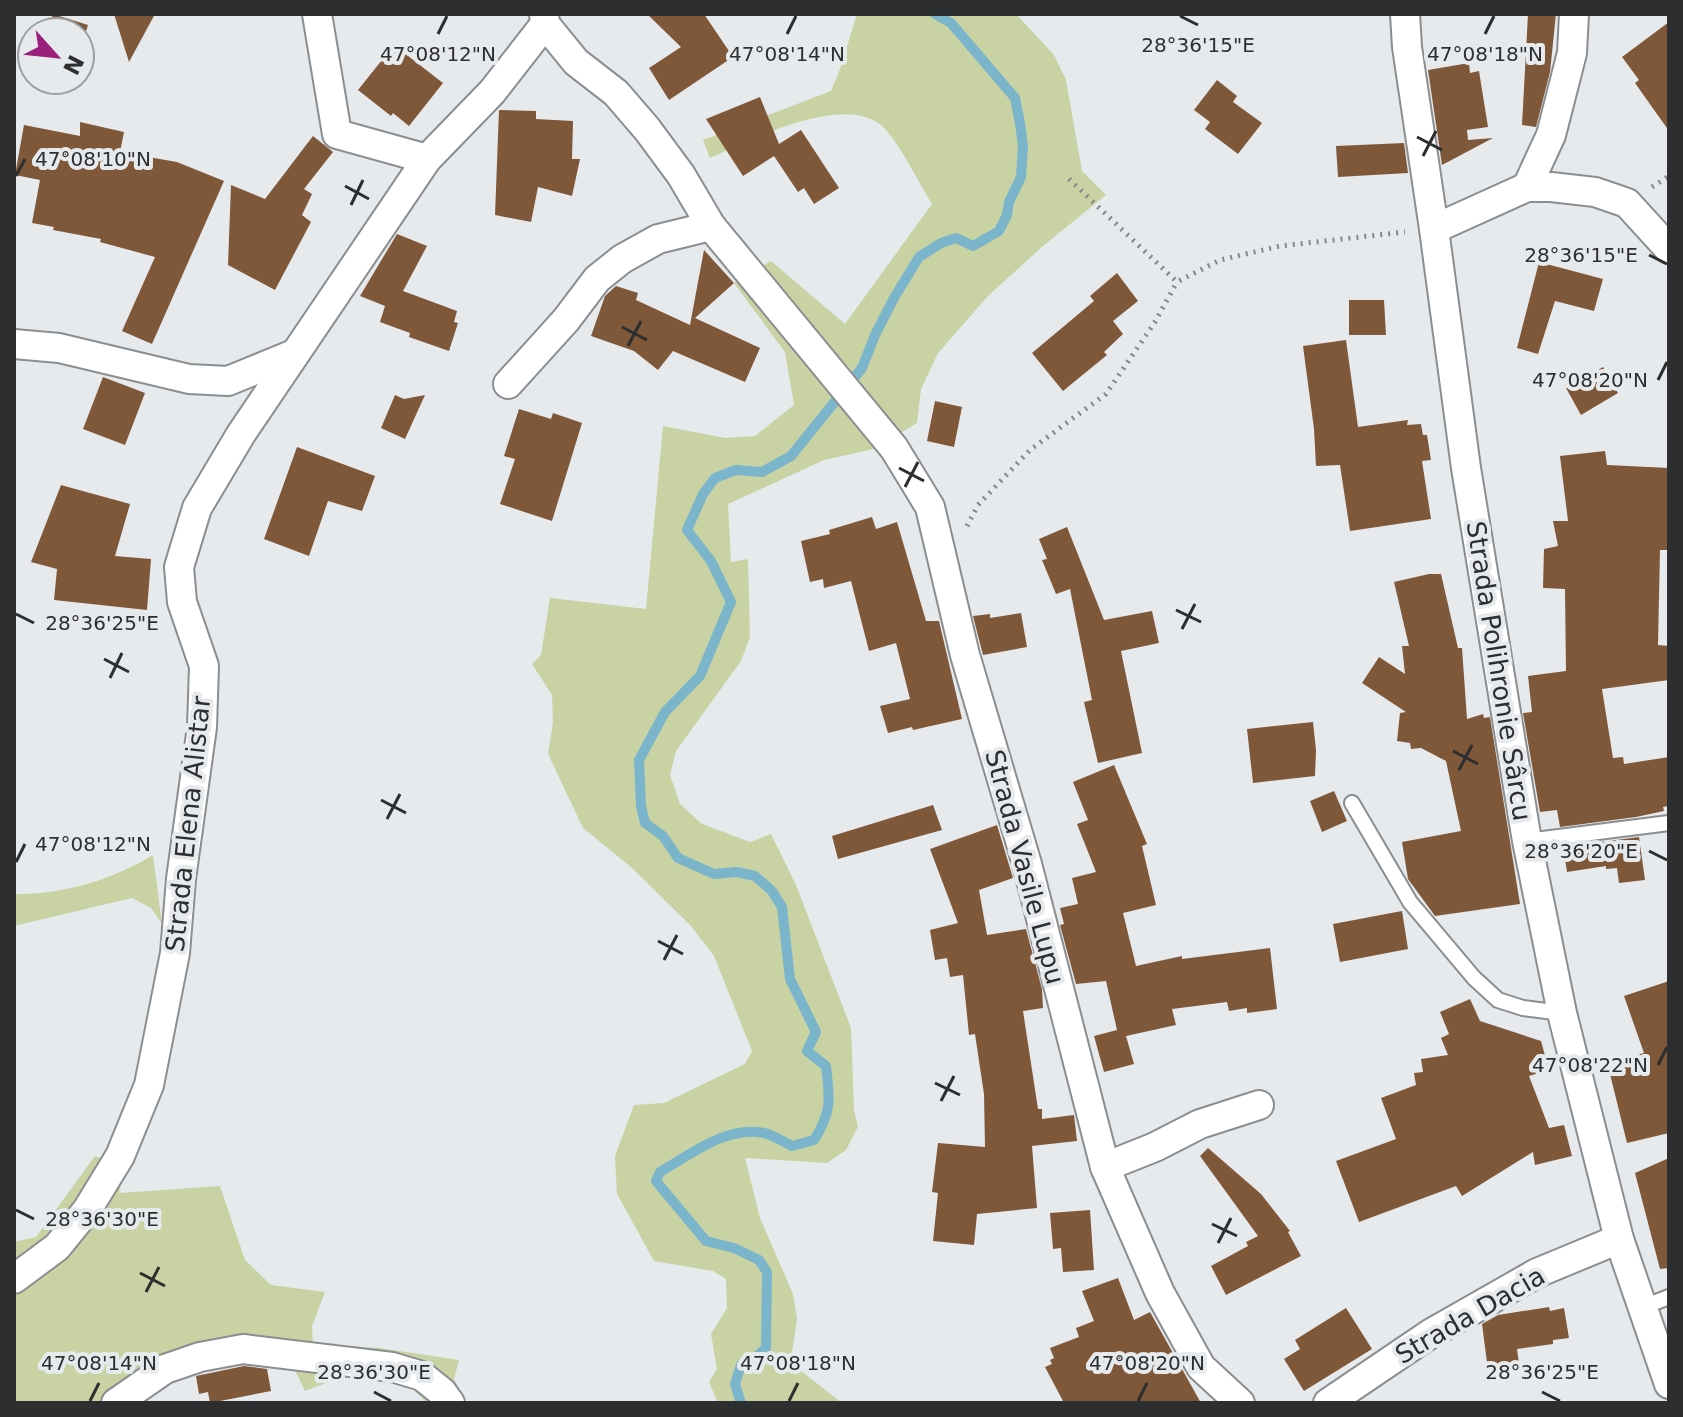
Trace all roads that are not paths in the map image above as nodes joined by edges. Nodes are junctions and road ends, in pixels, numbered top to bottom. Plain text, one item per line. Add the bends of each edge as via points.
1 (317, 14) edge
2 (1405, 14) edge
3 (1574, 14) edge
4 (545, 19) edge
5 (427, 159) junction
6 (1527, 187) junction
7 (711, 226) junction
8 (1434, 229) junction
9 (1669, 249) edge
10 (14, 344) edge
11 (294, 354) junction
12 (508, 384) dead end
13 (1352, 803) dead end
14 (1669, 823) edge
15 (1527, 841) junction
16 (1562, 1013) junction
17 (1259, 1105) dead end
18 (1105, 1167) junction
19 (1619, 1239) junction
20 (14, 1279) edge
21 (1656, 1302) edge
22 (1669, 1384) edge
23 (116, 1403) edge
24 (450, 1403) edge
25 (1240, 1403) edge
26 (1328, 1403) edge

1 - 5 street via 337,134
2 - 8 street, Strada Polihronie Sârcu
3 - 6 street via 1572,53 1551,135
4 - 5 street, Strada Elena Alistar via 492,92
4 - 7 street, Strada Vasile Lupu via 576,62 616,93 647,129
5 - 11 street, Strada Elena Alistar
6 - 8 street
6 - 9 street via 1595,192 1627,203
7 - 12 street via 658,239 622,259 597,279
7 - 18 street, Strada Vasile Lupu via 894,448 930,507 965,655 1027,864
8 - 15 street, Strada Polihronie Sârcu via 1466,468
10 - 11 street via 59,348 189,379 228,381
11 - 20 street, Strada Elena Alistar via 197,508 179,567 182,602 204,666 202,727 175,953 149,1085 120,1156 87,1210 57,1247
13 - 16 lane via 1410,902 1474,978 1498,1000
14 - 15 lane
15 - 16 street, Strada Polihronie Sârcu
16 - 19 street, Strada Polihronie Sârcu
17 - 18 street via 1200,1124
18 - 25 street, Strada Vasile Lupu via 1160,1293 1201,1367
19 - 21 street, Strada Polihronie Sârcu
19 - 26 street, Strada Dacia via 1537,1273 1430,1334
21 - 22 street, Strada Polihronie Sârcu
23 - 24 street via 165,1369 243,1349 392,1367 422,1376

